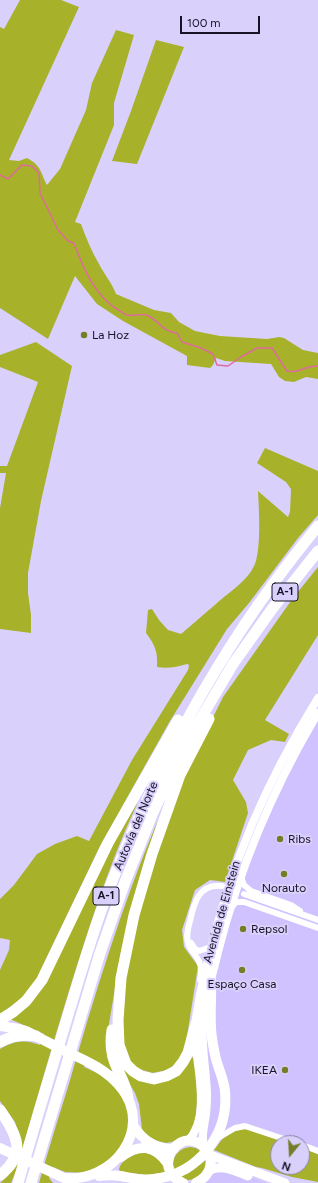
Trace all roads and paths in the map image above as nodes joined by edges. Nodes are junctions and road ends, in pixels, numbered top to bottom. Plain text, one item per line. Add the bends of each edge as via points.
1 (318, 526) edge
2 (318, 550) edge
3 (241, 630) junction
4 (253, 634) junction
5 (318, 698) edge
6 (318, 713) edge
7 (240, 876) junction
8 (222, 886) dead end
9 (228, 914) junction
10 (304, 915) junction
11 (318, 920) edge
12 (306, 923) junction
13 (318, 928) edge
14 (188, 934) junction
15 (211, 946) junction
16 (121, 978) junction
17 (211, 980) junction
18 (198, 1004) junction
19 (0, 1020) edge
20 (196, 1023) junction
21 (0, 1026) edge
22 (36, 1036) junction
23 (0, 1042) edge
24 (128, 1098) junction
25 (0, 1110) edge
26 (133, 1125) junction
27 (272, 1135) edge
28 (216, 1139) junction
29 (188, 1141) junction
30 (0, 1148) edge
31 (174, 1149) junction
32 (207, 1151) junction
33 (121, 1157) junction
34 (0, 1175) edge
35 (97, 1176) junction
36 (175, 1176) edge
37 (207, 1176) edge
38 (75, 1180) junction
39 (18, 1183) edge
40 (31, 1183) edge
41 (86, 1183) edge
42 (196, 1183) edge
43 (266, 1183) edge
44 (285, 1183) edge

1 - 3 highway, Autovía del Norte / A-1
2 - 4 highway, Autovía del Norte / A-1
3 - 19 highway via 209,668 135,795 108,843 42,980 26,1001
3 - 39 highway, Autovía del Norte / A-1 via 201,694 167,756 143,805 112,880 88,950
4 - 16 highway via 180,775 145,877
4 - 40 highway, Autovía del Norte / A-1 via 212,697 154,810 100,953
5 - 15 street, Avenida de Einstein via 285,754 254,817 241,849
6 - 7 street, Avenida de Einstein via 262,820
7 - 9 street, Avenida de Einstein
7 - 10 street via 247,888 291,905
8 - 14 street via 212,886 200,893 191,915
9 - 12 street via 236,902 240,901
9 - 17 street, Avenida de Einstein
10 - 11 street
10 - 12 street via 241,894
12 - 13 street
14 - 15 street via 196,949 200,951
14 - 18 street via 189,946 201,969
15 - 18 street, Avenida de Einstein
16 - 20 highway via 119,1045 126,1064 141,1076 154,1079 176,1071 188,1053
16 - 24 highway via 116,996 111,1046 113,1059 127,1087
17 - 28 main road via 211,1032 225,1093 223,1118
17 - 32 street, Avenida de Einstein via 202,1031 207,1105 202,1138
18 - 20 street, Avenida de Einstein
20 - 29 street, Avenida de Einstein via 201,1105 196,1131
21 - 22 main road via 19,1029
22 - 23 highway via 22,1034
22 - 24 main road via 105,1072 122,1087
24 - 26 main road
25 - 34 highway via 15,1135 17,1147 12,1162
26 - 31 main road via 139,1135 150,1144
26 - 33 main road
27 - 28 street via 245,1126 235,1128
28 - 35 main road via 197,1160 185,1169 168,1176 148,1180 112,1175
29 - 31 main road
29 - 32 main road via 196,1142
30 - 38 main road via 54,1174
31 - 36 main road via 171,1153
32 - 37 main road via 211,1162
32 - 44 main road
33 - 35 main road via 107,1171
33 - 36 main road via 132,1150 148,1148 162,1156
35 - 38 main road
37 - 42 main road
37 - 43 main road via 214,1168 224,1167
38 - 41 main road

